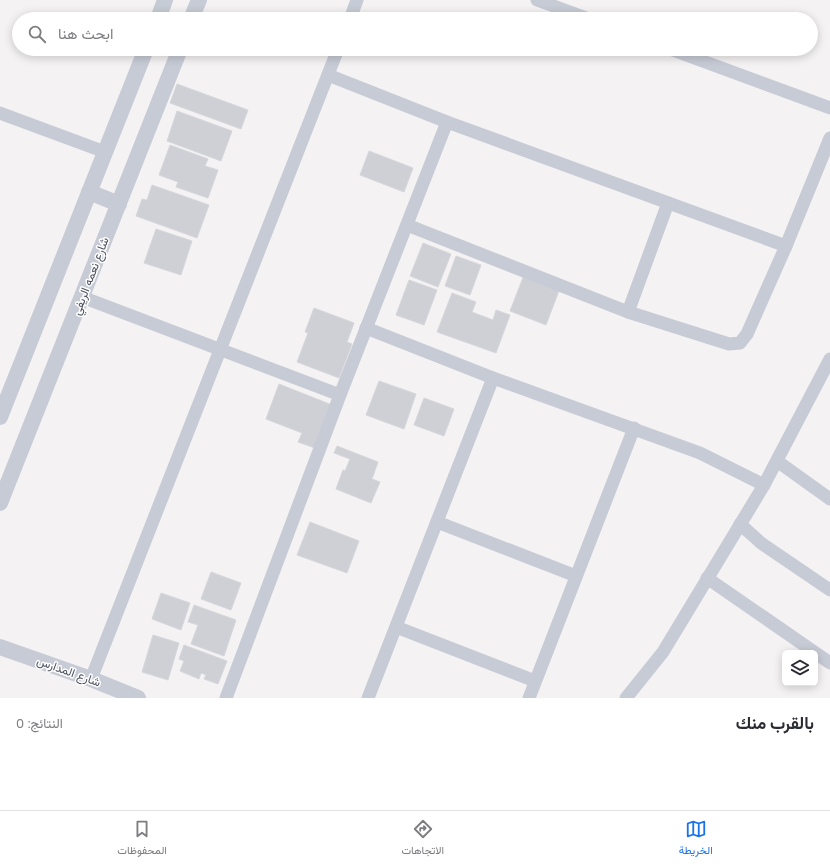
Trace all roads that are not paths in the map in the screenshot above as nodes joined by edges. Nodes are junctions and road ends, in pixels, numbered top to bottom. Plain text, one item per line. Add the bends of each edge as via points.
1 (165, 0) edge
2 (199, 0) edge
3 (357, 0) edge
4 (537, 0) edge
5 (161, 12) edge
6 (194, 12) edge
7 (353, 12) edge
8 (569, 12) edge
9 (143, 56) edge
10 (177, 56) edge
11 (335, 56) edge
12 (689, 56) edge
13 (328, 75) junction
14 (830, 108) edge
15 (0, 113) edge
16 (447, 122) junction
17 (830, 138) edge
18 (105, 152) junction
19 (89, 192) junction
20 (668, 203) junction
21 (119, 204) junction
22 (407, 225) junction
23 (786, 246) junction
24 (82, 297) junction
25 (628, 312) junction
26 (366, 328) junction
27 (221, 350) junction
28 (828, 367) edge
29 (493, 378) junction
30 (340, 395) junction
31 (0, 416) edge
32 (634, 428) junction
33 (776, 461) junction
34 (764, 485) junction
35 (830, 498) edge
36 (0, 504) edge
37 (437, 522) junction
38 (740, 524) junction
39 (576, 576) junction
40 (707, 578) junction
41 (830, 590) edge
42 (396, 627) junction
43 (0, 647) edge
44 (830, 663) edge
45 (91, 679) junction
46 (535, 681) junction
47 (138, 698) edge
48 (226, 698) edge
49 (368, 698) edge
50 (529, 698) edge
51 (626, 698) edge

1 - 5 street
2 - 6 street
3 - 7 street
4 - 8 street
9 - 18 street
10 - 21 street, شارع نعمه الريفي
11 - 13 street
12 - 14 street
13 - 16 street
13 - 27 street
15 - 18 street
16 - 20 street
16 - 22 street
17 - 23 street
18 - 19 street
19 - 21 street
19 - 31 street
20 - 23 street
20 - 25 street
21 - 24 street, شارع نعمه الريفي
22 - 25 street
22 - 26 street
23 - 25 street via 747,334 740,343 728,344
24 - 27 street
24 - 36 street, شارع نعمه الريفي
26 - 29 street
26 - 30 street
27 - 30 street
27 - 45 street
28 - 33 street
29 - 32 street
29 - 37 street
30 - 48 street
32 - 34 street via 700,453
32 - 39 street
33 - 34 street
33 - 35 street
34 - 38 street
37 - 39 street
37 - 42 street
38 - 40 street
38 - 41 street via 760,543
39 - 46 street
40 - 44 street
40 - 51 street via 662,652
42 - 46 street
42 - 49 street
43 - 45 street, شارع المدارس
45 - 47 street, شارع المدارس
46 - 50 street

